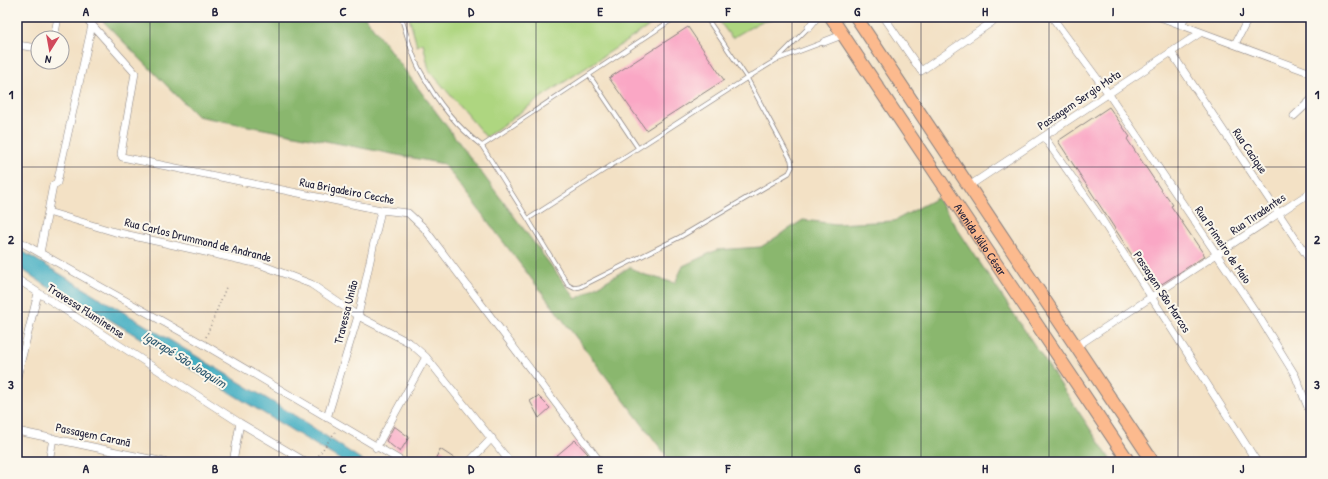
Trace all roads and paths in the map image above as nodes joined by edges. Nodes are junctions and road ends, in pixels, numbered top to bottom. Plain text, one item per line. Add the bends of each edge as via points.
1 (58, 17) edge
2 (85, 17) edge
3 (401, 17) edge
4 (676, 17) edge
5 (706, 17) edge
6 (817, 17) edge
7 (856, 17) edge
8 (884, 17) edge
9 (1052, 17) edge
10 (1160, 17) edge
11 (1185, 17) edge
12 (1249, 17) edge
13 (831, 18) edge
14 (862, 22) edge
15 (992, 22) dead end
16 (92, 25) junction
17 (1181, 25) junction
18 (809, 27) joint
19 (56, 30) edge
20 (1200, 33) junction
21 (842, 35) junction
22 (824, 42) joint
23 (1235, 44) junction
24 (17, 45) edge
25 (30, 47) edge
26 (1171, 52) junction
27 (776, 60) junction
28 (1311, 73) edge
29 (589, 75) junction
30 (747, 78) junction
31 (1108, 93) junction
32 (1311, 100) edge
33 (1294, 116) dead end
34 (1044, 137) junction
35 (482, 146) junction
36 (638, 148) junction
37 (969, 186) junction
38 (1311, 192) edge
39 (381, 210) junction
40 (48, 212) junction
41 (1278, 214) junction
42 (528, 218) junction
43 (17, 240) edge
44 (40, 253) junction
45 (1216, 255) junction
46 (1311, 262) edge
47 (17, 279) edge
48 (227, 285) dead end
49 (38, 293) junction
50 (1151, 296) junction
51 (358, 316) junction
52 (203, 344) junction
53 (1077, 346) junction
54 (426, 357) junction
55 (17, 377) edge
56 (1311, 415) edge
57 (327, 418) junction
58 (240, 423) junction
59 (340, 424) junction
60 (17, 430) edge
61 (54, 438) junction
62 (492, 438) junction
63 (376, 448) junction
64 (49, 462) edge
65 (164, 462) edge
66 (233, 462) edge
67 (306, 462) edge
68 (314, 462) edge
69 (403, 462) edge
70 (469, 462) edge
71 (510, 462) edge
72 (600, 462) edge
73 (1129, 462) edge
74 (1153, 462) edge
75 (1257, 462) edge

1 - 19 street
2 - 16 street
3 - 35 lane via 420,72 450,115
4 - 29 lane
5 - 30 lane
6 - 18 street
7 - 14 main road, Avenida Júlio César
8 - 15 street via 921,71
9 - 31 street, Rua Primeiro de Maio
10 - 17 street
11 - 17 street
12 - 23 street
13 - 21 main road, Avenida Júlio César
14 - 37 main road, Avenida Júlio César
16 - 39 street, Rua Brigadeiro Cecche via 136,73 122,157
16 - 40 street via 57,183 53,185
17 - 20 street
18 - 27 lane
20 - 23 street
20 - 26 street, Passagem Sergio Mota
21 - 22 street
21 - 73 main road, Avenida Júlio César
22 - 27 lane
23 - 28 street
24 - 25 street
26 - 31 street, Passagem Sergio Mota
26 - 41 street, Rua Cacique
27 - 30 lane
29 - 35 lane
29 - 36 lane
30 - 36 lane
30 - 42 lane via 791,160 792,167 789,173 680,237 580,287 568,285
31 - 34 street, Passagem Sergio Mota
31 - 45 street, Rua Primeiro de Maio
32 - 33 street
34 - 37 street, Passagem Sergio Mota
34 - 50 street, Passagem São Marcos
35 - 42 lane
36 - 42 lane
37 - 53 main road, Avenida Júlio César
38 - 41 street, Rua Tiradentes
39 - 51 street, Travessa União
39 - 72 street, Rua Brigadeiro Cecche via 408,213 424,228
40 - 44 street
40 - 51 street, Rua Carlos Drummond de Andrande via 115,232 259,264 311,284
41 - 45 street, Rua Tiradentes
41 - 46 street, Rua Cacique
43 - 44 street
44 - 52 street
45 - 50 street, Rua Tiradentes
45 - 56 street, Rua Primeiro de Maio via 1261,320 1295,376
47 - 49 street, Travessa Fluminense
48 - 52 path
49 - 55 street
49 - 58 street, Travessa Fluminense
50 - 53 street, Rua Tiradentes
50 - 75 street, Passagem São Marcos
51 - 54 street, Rua Carlos Drummond de Andrande via 410,343
51 - 57 street, Travessa União
52 - 57 street
53 - 74 main road, Avenida Júlio César
54 - 62 street, Rua Carlos Drummond de Andrande
54 - 63 street
57 - 59 street
58 - 66 street
58 - 67 street, Travessa Fluminense
59 - 63 street
59 - 68 path
60 - 61 street, Passagem Caranã
61 - 64 street
61 - 65 street, Passagem Caranã
62 - 70 street
62 - 71 street, Rua Carlos Drummond de Andrande
63 - 69 street

